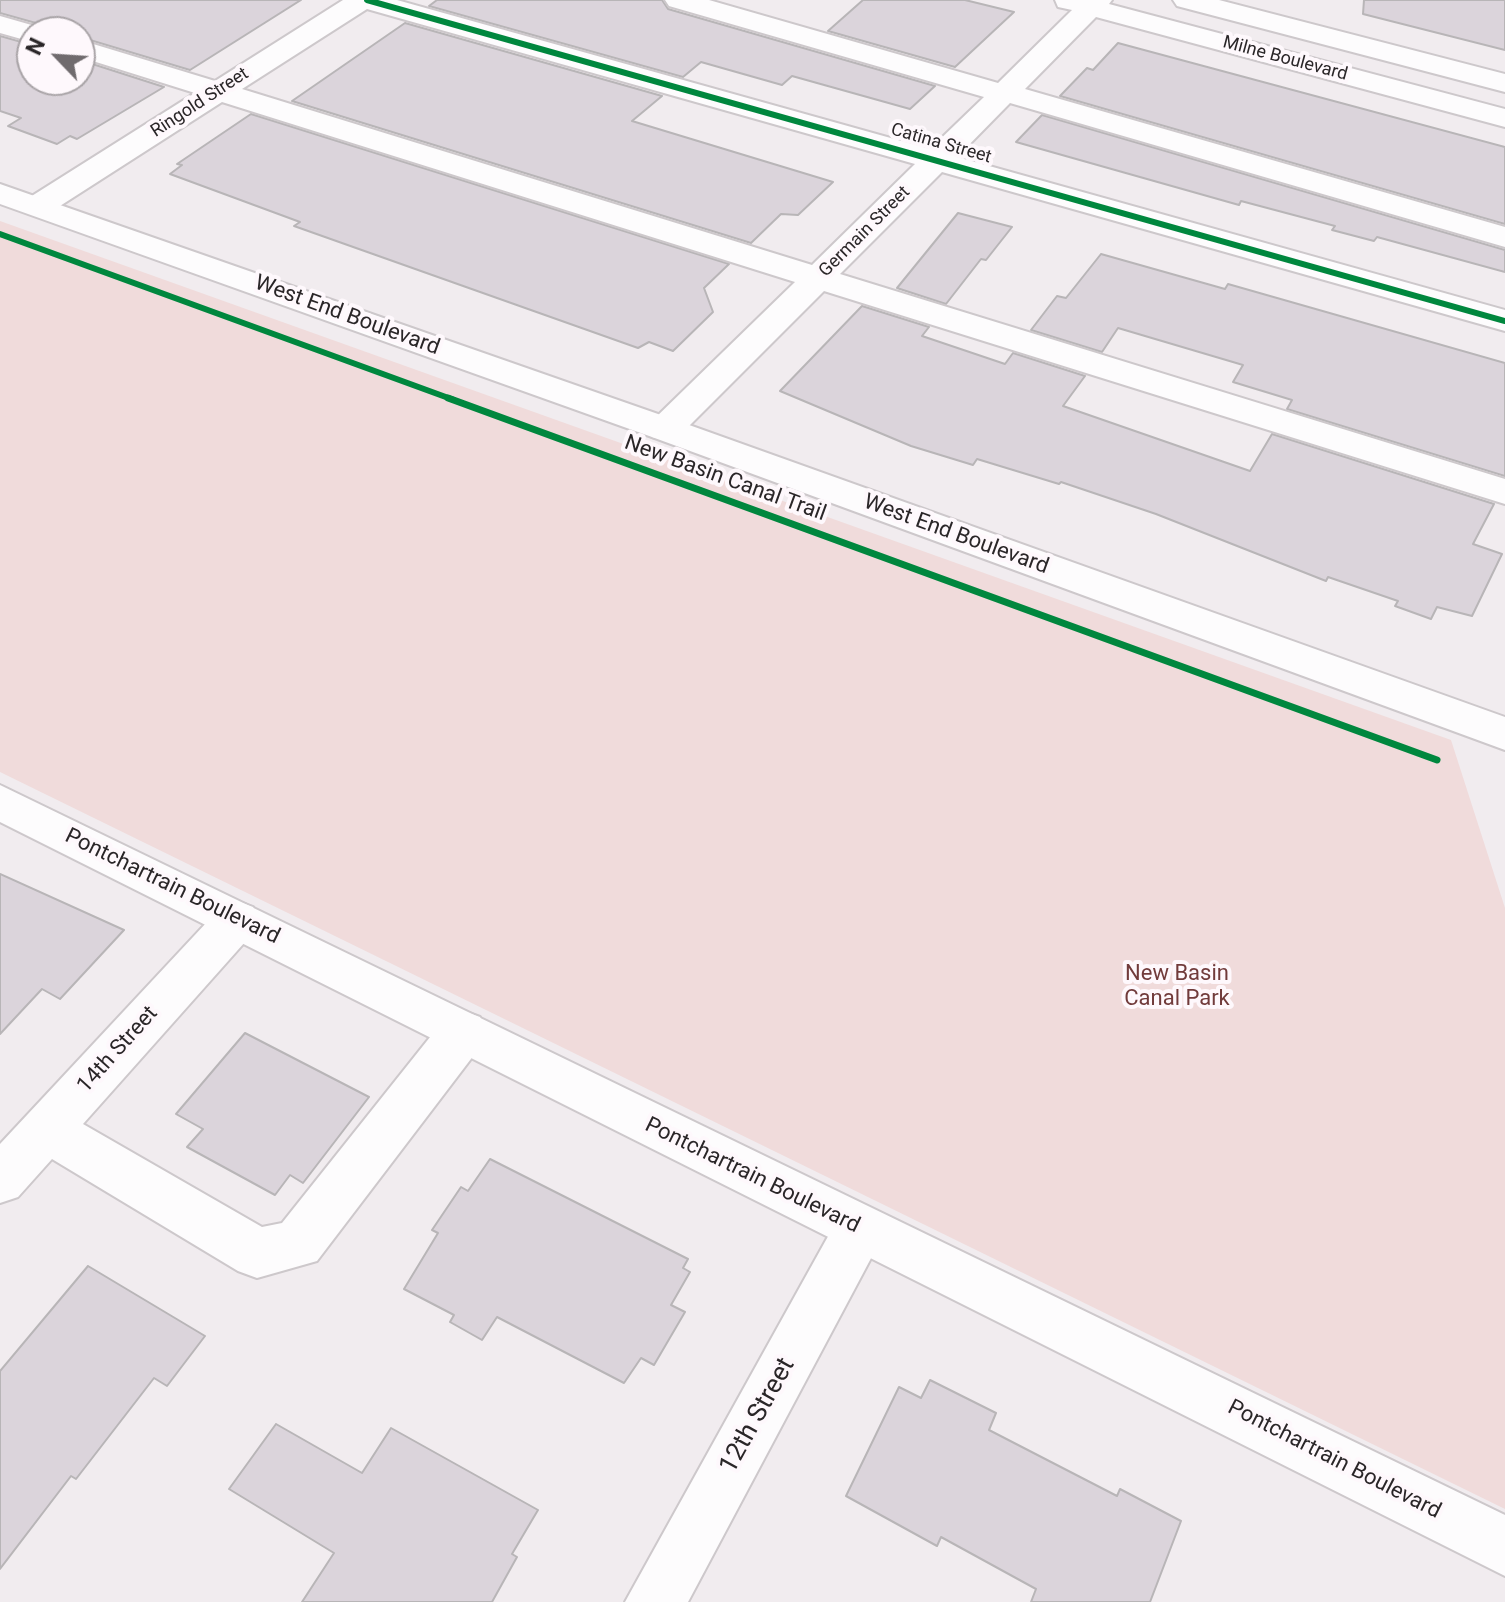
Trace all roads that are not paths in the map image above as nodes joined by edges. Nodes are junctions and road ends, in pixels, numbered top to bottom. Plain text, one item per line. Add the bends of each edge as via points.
1 (364, 0) edge
2 (679, 0) edge
3 (1187, 0) edge
4 (1085, 2) edge
5 (96, 53) edge
6 (1505, 83) edge
7 (219, 91) junction
8 (1002, 93) junction
9 (1505, 118) edge
10 (938, 160) junction
11 (0, 193) edge
12 (38, 206) junction
13 (1505, 237) edge
14 (819, 278) junction
15 (1505, 321) edge
16 (665, 429) junction
17 (1505, 492) edge
18 (1505, 734) edge
19 (0, 802) edge
20 (237, 920) junction
21 (463, 1032) junction
22 (46, 1129) junction
23 (0, 1180) edge
24 (860, 1230) junction
25 (1505, 1546) edge
26 (655, 1602) edge

1 - 7 street, Ringold Street
1 - 10 street, Catina Street
2 - 8 street
3 - 6 street, Milne Boulevard
4 - 8 street, Germain Street
4 - 9 street, Milne Boulevard
5 - 7 street
7 - 12 street, Ringold Street
7 - 14 street
8 - 10 street, Germain Street
8 - 13 street
10 - 14 street, Germain Street
10 - 15 street, Catina Street
11 - 12 street, West End Boulevard
12 - 16 street, West End Boulevard
14 - 16 street, Germain Street
14 - 17 street
16 - 18 street, West End Boulevard
19 - 20 street, Pontchartrain Boulevard
20 - 21 street, Pontchartrain Boulevard
20 - 22 street, 14th Street
21 - 22 street via 298,1244 257,1253
21 - 24 street, Pontchartrain Boulevard
22 - 23 street, 14th Street
24 - 25 street, Pontchartrain Boulevard
24 - 26 street, 12th Street

